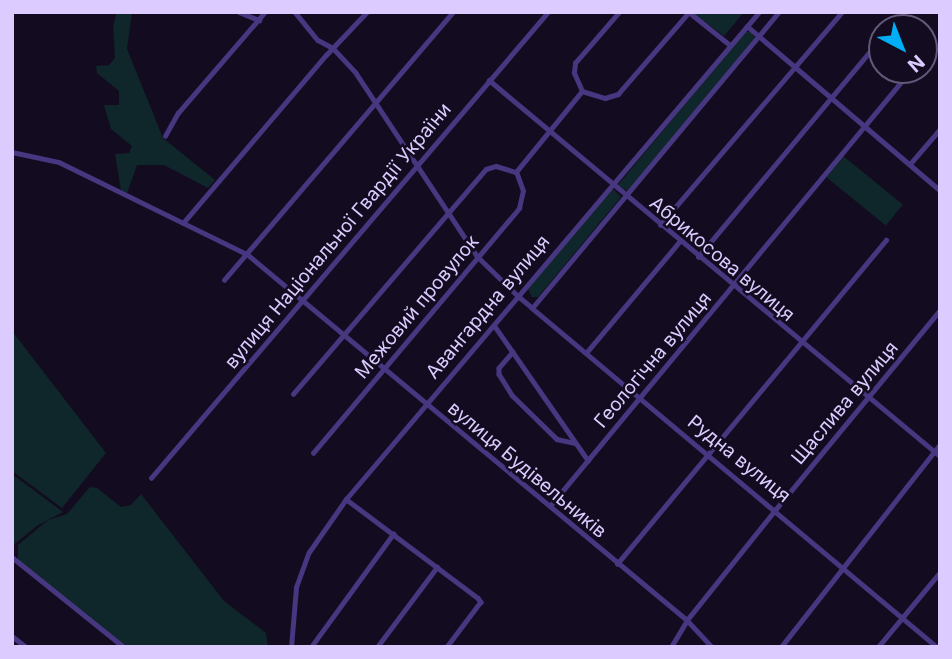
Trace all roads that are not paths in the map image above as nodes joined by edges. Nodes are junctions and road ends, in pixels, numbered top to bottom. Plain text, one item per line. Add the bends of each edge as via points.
1 (239, 12) edge
2 (265, 12) edge
3 (295, 12) edge
4 (367, 12) edge
5 (453, 12) edge
6 (548, 12) edge
7 (619, 12) edge
8 (689, 12) edge
9 (759, 12) edge
10 (779, 12) edge
11 (842, 12) edge
12 (259, 20) junction
13 (747, 26) junction
14 (759, 36) junction
15 (730, 45) junction
16 (333, 48) junction
17 (868, 53) edge
18 (795, 67) junction
19 (489, 80) junction
20 (899, 84) edge
21 (582, 91) junction
22 (831, 97) junction
23 (374, 101) junction
24 (864, 126) junction
25 (940, 129) edge
26 (550, 131) junction
27 (165, 136) dead end
28 (12, 152) edge
29 (910, 164) junction
30 (416, 165) junction
31 (516, 172) junction
32 (612, 185) junction
33 (940, 190) edge
34 (626, 197) junction
35 (447, 212) junction
36 (183, 223) junction
37 (660, 225) junction
38 (886, 240) dead end
39 (679, 242) junction
40 (247, 254) junction
41 (477, 256) junction
42 (698, 257) junction
43 (224, 280) dead end
44 (732, 286) junction
45 (519, 297) junction
46 (302, 300) junction
47 (532, 308) junction
48 (940, 310) edge
49 (494, 326) junction
50 (344, 335) junction
51 (799, 341) junction
52 (513, 352) junction
53 (586, 353) junction
54 (384, 369) junction
55 (293, 394) dead end
56 (640, 398) junction
57 (867, 398) junction
58 (427, 404) junction
59 (575, 443) junction
60 (940, 444) edge
61 (934, 451) junction
62 (313, 453) dead end
63 (708, 454) junction
64 (940, 456) edge
65 (588, 460) junction
66 (152, 478) dead end
67 (346, 499) junction
68 (550, 506) junction
69 (776, 509) junction
70 (393, 534) junction
71 (12, 556) edge
72 (617, 564) junction
73 (437, 567) junction
74 (845, 567) junction
75 (940, 572) edge
76 (902, 618) junction
77 (687, 620) junction
78 (12, 636) edge
79 (26, 647) edge
80 (124, 647) edge
81 (290, 647) edge
82 (311, 647) edge
83 (377, 647) edge
84 (447, 647) edge
85 (671, 647) edge
86 (712, 647) edge
87 (781, 647) edge
88 (878, 647) edge
89 (937, 647) edge

1 - 12 street
2 - 12 street
3 - 16 street via 318,40
4 - 16 street
5 - 23 street
6 - 19 street, вулиця Національної Гвардії України
7 - 21 street via 575,63
8 - 15 street
8 - 21 street via 618,94 605,98
9 - 13 street, Авангардна вулиця
10 - 14 street, Авангардна вулиця
11 - 18 street
12 - 27 street via 178,113
13 - 14 street
13 - 15 street, Авангардна вулиця
14 - 18 street
14 - 34 street, Авангардна вулиця
15 - 32 street, Авангардна вулиця
16 - 23 street
16 - 36 street
17 - 22 street
18 - 22 street
18 - 37 street
19 - 26 street, Абрикосова вулиця
19 - 30 street, вулиця Національної Гвардії України
20 - 24 street, Геологічна вулиця
21 - 26 street
22 - 24 street
22 - 42 street
23 - 30 street
23 - 40 street
24 - 29 street
24 - 44 street, Геологічна вулиця
25 - 29 street
26 - 31 street
26 - 32 street, Абрикосова вулиця
28 - 36 street, вулиця Будівельників via 59,162
29 - 33 street
30 - 35 street
30 - 46 street, вулиця Національної Гвардії України
31 - 35 street via 496,166 486,169
31 - 41 street, Межовий провулок via 523,201
32 - 34 street, Абрикосова вулиця
32 - 45 street, Авангардна вулиця
34 - 37 street, Абрикосова вулиця
34 - 47 street, Авангардна вулиця
35 - 41 street
35 - 50 street
36 - 40 street, вулиця Будівельників
37 - 39 street, Абрикосова вулиця
38 - 51 street
39 - 42 street, Абрикосова вулиця
39 - 53 street
40 - 43 street
40 - 46 street, вулиця Будівельників
41 - 45 street
41 - 54 street, Межовий провулок
42 - 44 street, Абрикосова вулиця
44 - 51 street, Абрикосова вулиця
44 - 56 street, Геологічна вулиця
45 - 47 street, Рудна вулиця
45 - 49 street, Авангардна вулиця
46 - 50 street, вулиця Будівельників
46 - 66 street, вулиця Національної Гвардії України
47 - 53 street, Рудна вулиця
48 - 57 street, Щаслива вулиця
49 - 52 street
49 - 58 street, Авангардна вулиця
50 - 54 street, вулиця Будівельників
50 - 55 street
51 - 57 street, Абрикосова вулиця
51 - 63 street
52 - 59 street
52 - 59 street via 499,368 512,395 557,439
53 - 56 street, Рудна вулиця
54 - 58 street, вулиця Будівельників
54 - 62 street, Межовий провулок
56 - 63 street, Рудна вулиця
56 - 65 street, Геологічна вулиця
57 - 61 street, Абрикосова вулиця
57 - 69 street, Щаслива вулиця
58 - 67 street, Авангардна вулиця
58 - 68 street, вулиця Будівельників
59 - 65 street
60 - 61 street
61 - 64 street, Абрикосова вулиця
61 - 74 street
63 - 69 street, Рудна вулиця
63 - 72 street
65 - 68 street, Геологічна вулиця
67 - 70 street
67 - 81 street, Авангардна вулиця via 309,552 296,587
68 - 72 street, вулиця Будівельників
69 - 74 street, Рудна вулиця
69 - 77 street, Щаслива вулиця
70 - 73 street
70 - 82 street
71 - 80 street
72 - 77 street, вулиця Будівельників
73 - 83 street
73 - 84 street via 481,602
74 - 76 street, Рудна вулиця
74 - 87 street
75 - 76 street
76 - 88 street
76 - 89 street, Рудна вулиця
77 - 85 street, Щаслива вулиця
77 - 86 street, вулиця Будівельників
78 - 79 street

